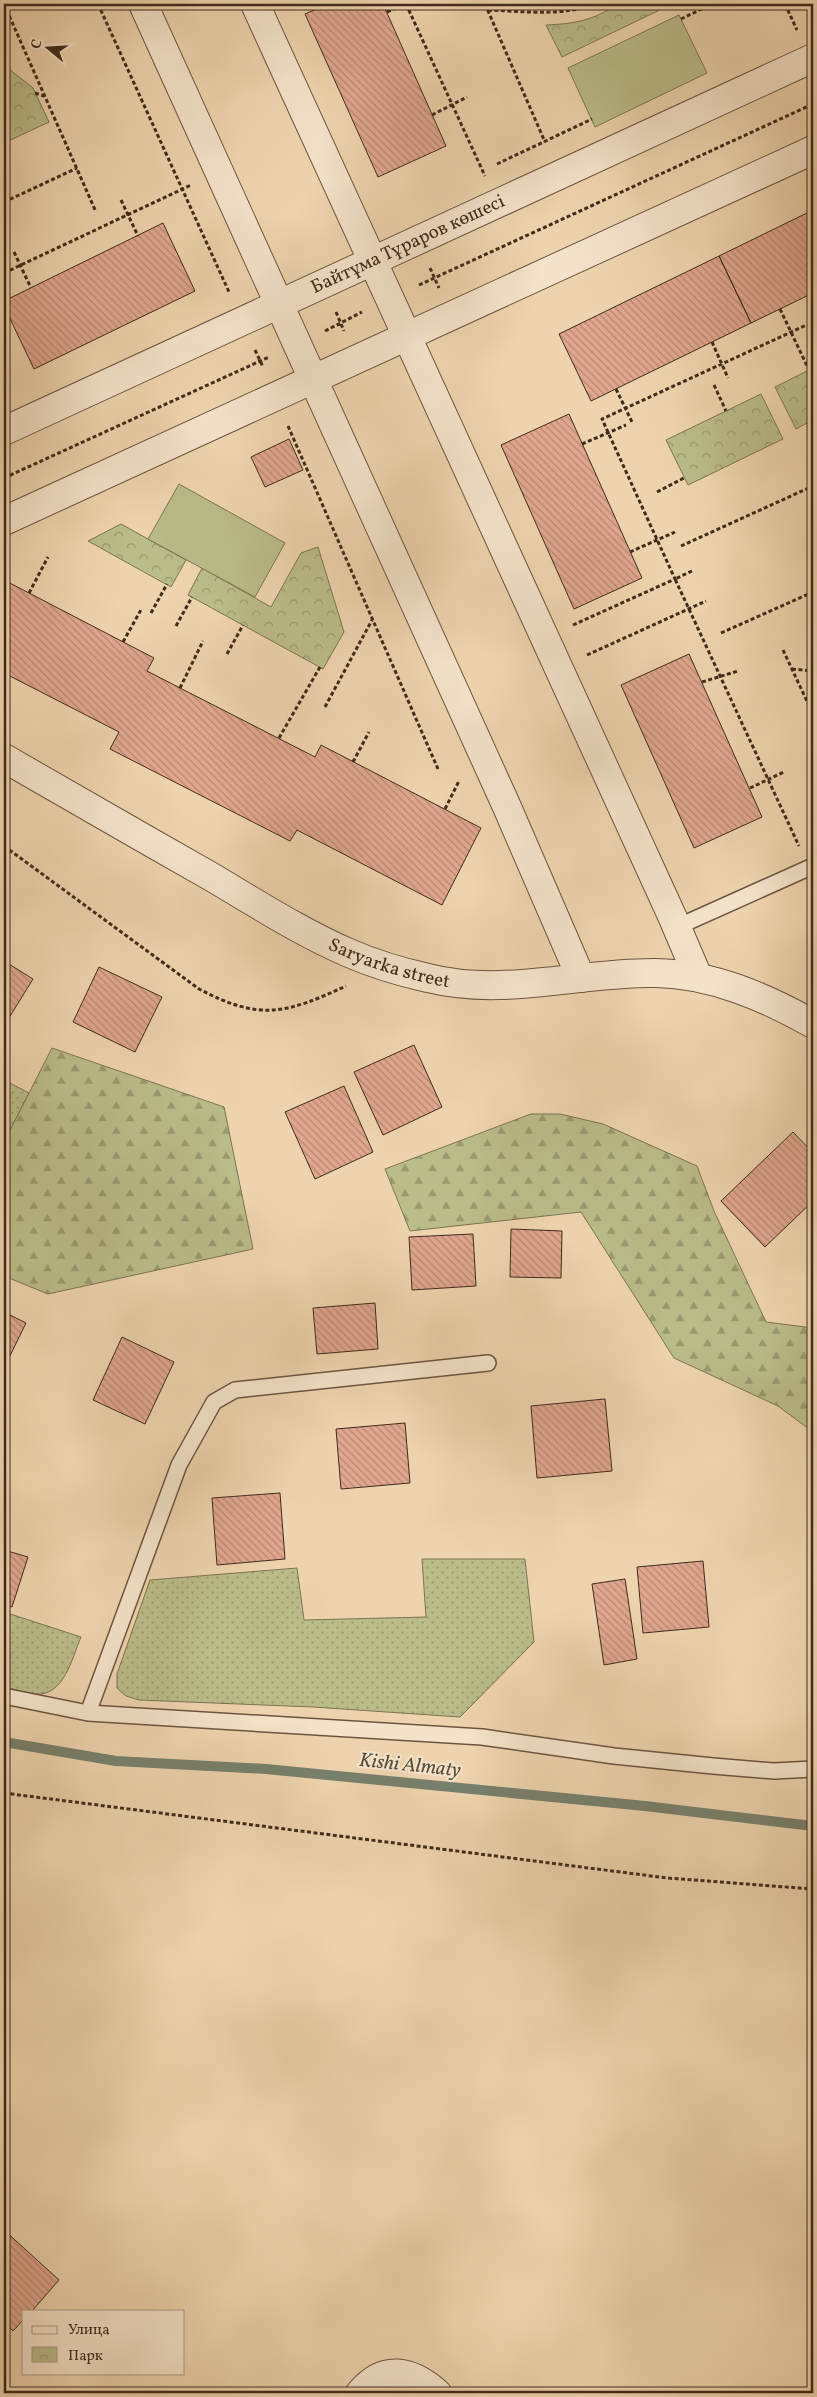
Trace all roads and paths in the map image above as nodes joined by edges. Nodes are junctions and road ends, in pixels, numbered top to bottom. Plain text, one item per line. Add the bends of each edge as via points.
1 (4, 4) edge
2 (98, 4) edge
3 (143, 4) edge
4 (256, 4) edge
5 (406, 4) edge
6 (485, 4) edge
7 (594, 4) edge
8 (712, 4) edge
9 (488, 10) junction
10 (386, 12) dead end
11 (681, 19) dead end
12 (813, 58) edge
13 (36, 93) dead end
14 (45, 96) junction
15 (467, 97) dead end
16 (452, 104) junction
17 (813, 104) edge
18 (432, 115) dead end
19 (592, 119) dead end
20 (545, 142) junction
21 (813, 150) edge
22 (497, 164) dead end
23 (77, 168) junction
24 (219, 171) junction
25 (182, 189) junction
26 (121, 200) dead end
27 (4, 202) edge
28 (498, 204) junction
29 (96, 212) dead end
30 (128, 214) junction
31 (138, 236) dead end
32 (418, 240) junction
33 (14, 252) dead end
34 (373, 261) junction
35 (20, 265) junction
36 (4, 273) edge
37 (435, 278) junction
38 (323, 284) junction
39 (31, 288) dead end
40 (390, 298) junction
41 (279, 304) junction
42 (780, 310) dead end
43 (452, 316) junction
44 (242, 321) junction
45 (813, 322) edge
46 (340, 323) junction
47 (791, 332) junction
48 (408, 336) junction
49 (712, 342) dead end
50 (298, 344) junction
51 (356, 359) junction
52 (260, 361) junction
53 (722, 364) junction
54 (809, 370) dead end
55 (728, 378) dead end
56 (313, 379) junction
57 (714, 385) dead end
58 (616, 389) dead end
59 (276, 396) junction
60 (625, 408) junction
61 (726, 410) dead end
62 (632, 422) dead end
63 (626, 425) dead end
64 (4, 431) edge
65 (608, 432) junction
66 (582, 444) dead end
67 (4, 478) edge
68 (684, 478) dead end
69 (813, 486) edge
70 (657, 492) dead end
71 (4, 521) edge
72 (675, 532) dead end
73 (657, 540) junction
74 (681, 546) dead end
75 (630, 552) dead end
76 (48, 557) dead end
77 (692, 571) dead end
78 (674, 579) junction
79 (167, 584) dead end
80 (813, 592) edge
81 (29, 593) dead end
82 (192, 597) dead end
83 (706, 601) dead end
84 (142, 608) dead end
85 (689, 608) junction
86 (152, 613) dead end
87 (373, 620) junction
88 (243, 625) dead end
89 (176, 626) dead end
90 (570, 626) dead end
91 (721, 633) dead end
92 (203, 641) dead end
93 (123, 642) dead end
94 (783, 650) dead end
95 (227, 654) dead end
96 (320, 667) dead end
97 (559, 668) junction
98 (792, 669) junction
99 (738, 671) dead end
100 (813, 671) edge
101 (720, 676) junction
102 (702, 682) dead end
103 (180, 688) dead end
104 (325, 708) dead end
105 (813, 714) edge
106 (369, 732) dead end
107 (278, 738) dead end
108 (4, 758) edge
109 (354, 762) dead end
110 (438, 769) dead end
111 (784, 772) dead end
112 (769, 779) junction
113 (459, 780) dead end
114 (750, 788) dead end
115 (444, 809) dead end
116 (4, 846) edge
117 (811, 866) edge
118 (677, 927) junction
119 (388, 967) junction
120 (698, 977) junction
121 (581, 978) junction
122 (813, 1024) edge
123 (488, 1363) dead end
124 (4, 1696) edge
125 (88, 1713) junction
126 (813, 1769) edge
127 (4, 1793) edge
128 (813, 1889) edge
129 (360, 2393) edge
130 (437, 2393) edge

1 - 14 path
2 - 25 path
3 - 24 street
4 - 34 street
5 - 10 path
5 - 16 path
6 - 9 path
7 - 9 path via 581,9 545,12
8 - 11 path
9 - 20 path
12 - 28 street, Байтұма Тұраров көшесі
13 - 14 path
14 - 23 path
15 - 16 path
16 - 18 path
16 - 28 path
17 - 37 path
19 - 20 path
20 - 22 path
21 - 43 street
23 - 27 path
23 - 29 path
24 - 25 path
24 - 41 street
25 - 30 path
25 - 44 path
26 - 30 path
28 - 32 street, Байтұма Тұраров көшесі
30 - 31 path
30 - 35 path
32 - 34 street, Байтұма Тұраров көшесі
32 - 37 path
33 - 35 path
34 - 38 street, Байтұма Тұраров көшесі
34 - 40 street
35 - 36 path
35 - 39 path
37 - 40 path
37 - 43 path
38 - 41 street, Байтұма Тұраров көшесі
38 - 46 path
40 - 46 path
40 - 48 street
41 - 44 street, Байтұма Тұраров көшесі
41 - 50 street
42 - 47 path
43 - 48 street
44 - 52 path
44 - 64 street, Байтұма Тұраров көшесі
45 - 47 path
46 - 50 path
46 - 51 path
47 - 53 path
47 - 54 path
48 - 51 street
48 - 97 street
49 - 53 path
50 - 52 path
50 - 56 street
51 - 56 street
52 - 59 path
52 - 67 path
53 - 55 path
53 - 60 path
56 - 59 street
56 - 121 street
57 - 61 path
58 - 60 path
59 - 71 street
59 - 87 path
60 - 62 path
60 - 65 path via 602,418
63 - 65 path
65 - 66 path
65 - 73 path
68 - 70 path
69 - 74 path
72 - 73 path
73 - 75 path
73 - 78 path
76 - 81 path
77 - 78 path
78 - 85 path
78 - 90 path
79 - 86 path
80 - 91 path
82 - 89 path
83 - 85 path
84 - 93 path
85 - 97 path
85 - 101 path
87 - 104 path
87 - 110 path
88 - 95 path
92 - 103 path
94 - 98 path
96 - 107 path
97 - 118 street
98 - 100 path
98 - 105 path
99 - 101 path
101 - 102 path
101 - 112 path
106 - 109 path
108 - 119 street, Saryarka street via 276,914 348,953
111 - 112 path
112 - 114 path
112 - 117 path
113 - 115 path
116 - 119 path via 199,989 246,1009 279,1010 308,1004
117 - 118 lane
118 - 120 street
119 - 121 street, Saryarka street via 430,979 469,985
120 - 121 street, Saryarka street via 658,973
120 - 122 street, Saryarka street via 752,994
123 - 125 lane via 235,1390 214,1402 179,1466
124 - 125 lane
125 - 126 lane via 482,1737 713,1766 774,1771
127 - 128 path via 666,1878
129 - 130 street via 374,2379 389,2374 415,2377

